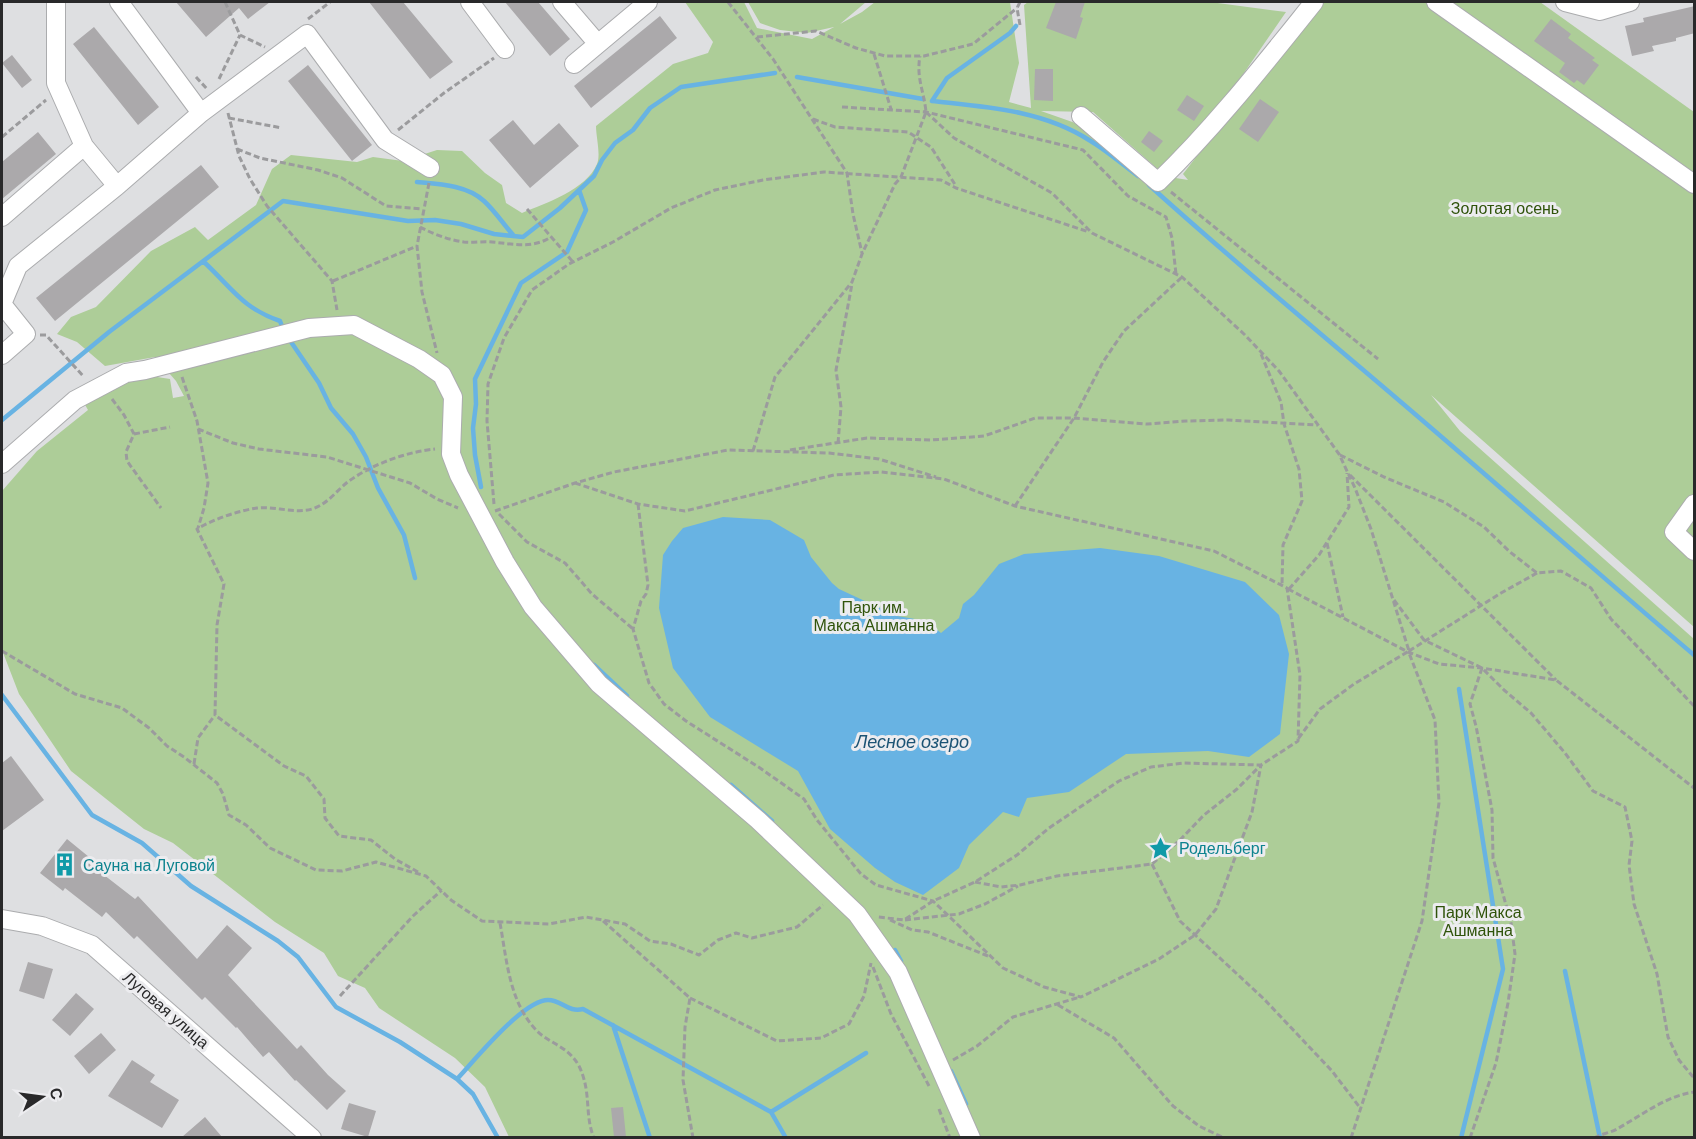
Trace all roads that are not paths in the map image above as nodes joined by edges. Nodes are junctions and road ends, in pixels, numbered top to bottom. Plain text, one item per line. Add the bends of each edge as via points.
1 (56, 2) edge
2 (119, 2) edge
3 (470, 2) edge
4 (562, 2) edge
5 (648, 2) edge
6 (1314, 2) edge
7 (1436, 2) edge
8 (1565, 2) edge
9 (1630, 2) edge
10 (598, 44) junction
11 (506, 49) road end
12 (574, 64) dead end
13 (201, 113) junction
14 (1081, 116) dead end
15 (84, 146) junction
16 (430, 168) dead end
17 (1695, 184) edge
18 (117, 186) junction
19 (2, 217) edge
20 (2, 304) edge
21 (2, 355) edge
22 (2, 464) edge
23 (1695, 504) edge
24 (1695, 551) edge
25 (2, 920) edge
26 (312, 1137) edge
27 (970, 1137) edge

1 - 15 street via 57,83
2 - 13 street
3 - 11 street
4 - 10 street
5 - 10 street
6 - 14 street via 1158,182
7 - 17 street
8 - 9 street via 1600,11
10 - 12 street
13 - 16 street via 217,92 308,34 385,140
13 - 18 street
15 - 18 street
15 - 19 street
18 - 20 street via 18,266
20 - 21 street via 26,334
22 - 27 street via 75,400 126,373 309,328 354,325 419,359 442,375 453,397 451,454 459,476 490,513 505,562 533,607 599,684 758,820 857,914 898,972
23 - 24 street via 1674,532
25 - 26 street, Луговая улица via 42,926 92,945

